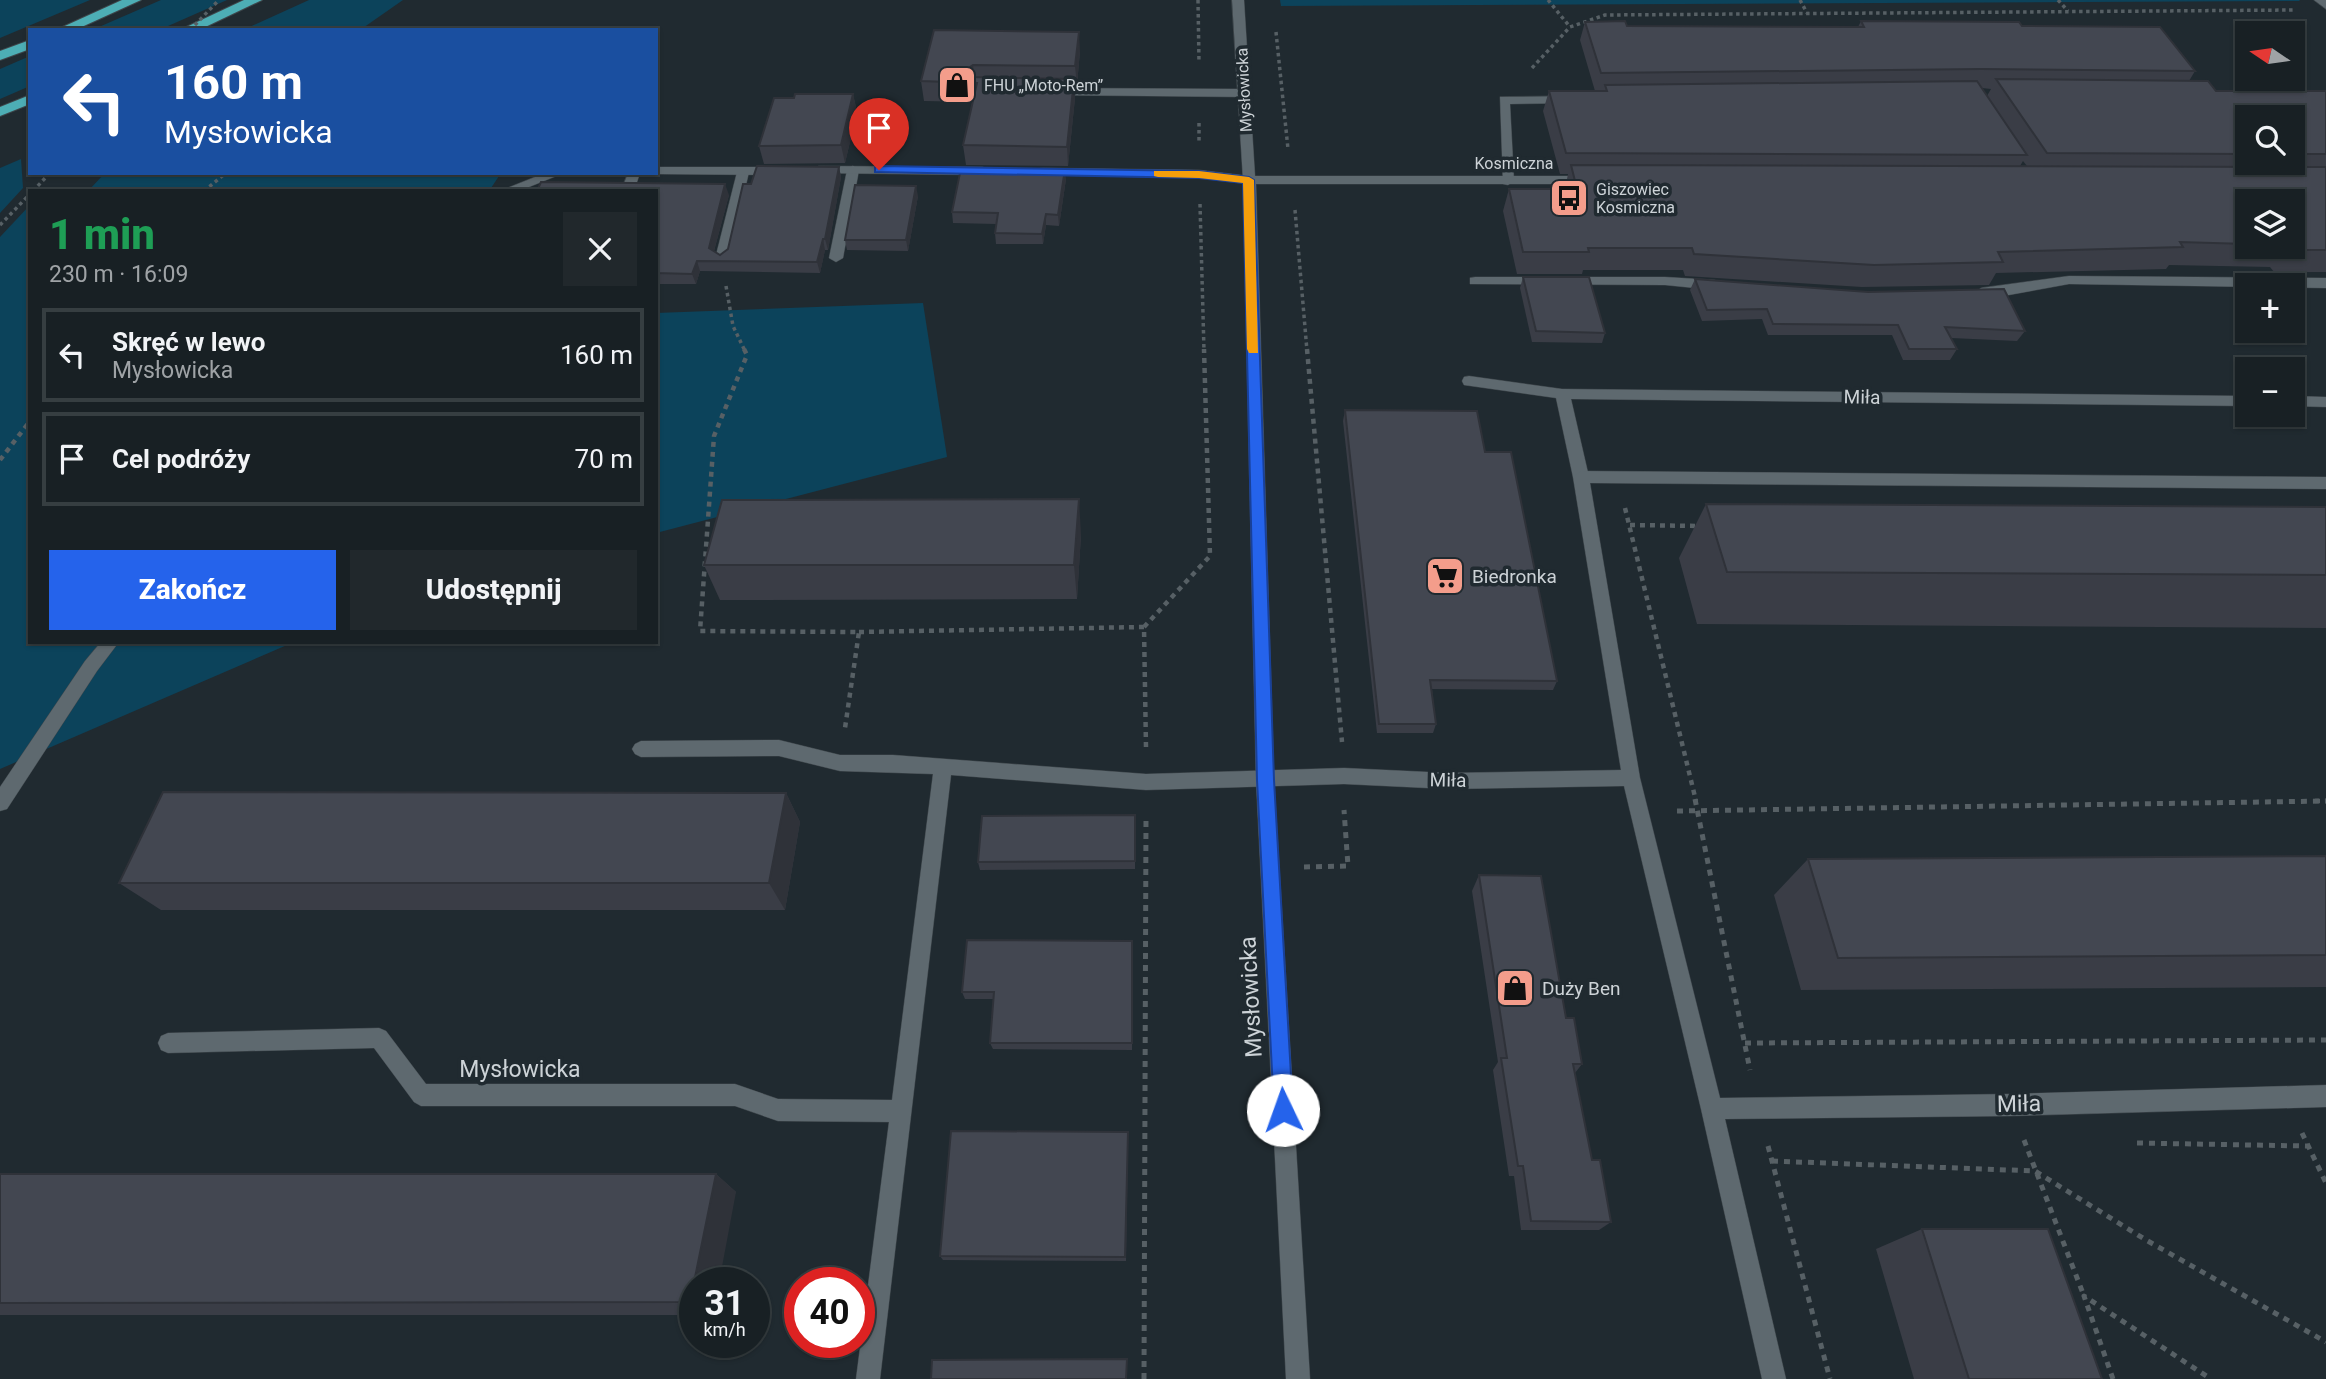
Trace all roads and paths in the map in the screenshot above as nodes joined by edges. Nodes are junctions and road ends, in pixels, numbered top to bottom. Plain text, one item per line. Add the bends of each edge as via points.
1 (134, 0) edge
2 (219, 0) edge
3 (255, 0) edge
4 (1238, 0) edge
5 (1548, 0) edge
6 (1800, 0) edge
7 (2057, 0) edge
8 (2320, 0) edge
9 (2326, 6) edge
10 (2293, 10) dead end
11 (2068, 11) junction
12 (1807, 13) junction
13 (1570, 26) junction
14 (1276, 27) dead end
15 (68, 28) edge
16 (190, 28) edge
17 (192, 28) edge
18 (28, 45) edge
19 (0, 56) edge
20 (1041, 92) edge
21 (1244, 93) junction
22 (1586, 99) edge
23 (28, 100) edge
24 (1504, 100) junction
25 (0, 112) edge
26 (812, 170) edge
27 (853, 170) junction
28 (658, 171) edge
29 (784, 171) edge
30 (991, 171) edge
31 (743, 172) junction
32 (1033, 172) edge
33 (1199, 174) junction
34 (48, 175) edge
35 (224, 175) edge
36 (552, 175) edge
37 (1249, 180) junction
38 (1321, 180) junction
39 (1601, 180) edge
40 (1508, 181) junction
41 (34, 189) edge
42 (206, 189) edge
43 (512, 189) edge
44 (28, 195) edge
45 (0, 225) edge
46 (722, 258) joint
47 (836, 258) dead end
48 (1475, 281) dead end
49 (2326, 283) edge
50 (1730, 286) edge
51 (1970, 293) edge
52 (1469, 380) dead end
53 (1562, 394) junction
54 (2235, 401) edge
55 (2305, 401) edge
56 (2326, 402) edge
57 (28, 424) edge
58 (0, 460) edge
59 (1581, 477) junction
60 (1618, 478) junction
61 (2326, 482) edge
62 (1630, 525) junction
63 (1699, 526) dead end
64 (1144, 627) junction
65 (859, 632) junction
66 (109, 644) edge
67 (641, 749) dead end
68 (840, 763) junction
69 (943, 769) junction
70 (1344, 776) junction
71 (1631, 778) junction
72 (1265, 780) junction
73 (1146, 782) junction
74 (2326, 801) edge
75 (0, 803) edge
76 (1698, 811) junction
77 (1641, 812) junction
78 (1270, 867) junction
79 (2326, 1040) edge
80 (168, 1043) dead end
81 (1745, 1043) junction
82 (2285, 1096) junction
83 (2326, 1096) edge
84 (2010, 1105) junction
85 (1758, 1108) junction
86 (1712, 1109) junction
87 (899, 1111) junction
88 (2024, 1141) junction
89 (2038, 1141) dead end
90 (2133, 1143) dead end
91 (2308, 1146) junction
92 (1772, 1161) junction
93 (2035, 1171) junction
94 (2326, 1183) edge
95 (2084, 1296) junction
96 (2326, 1342) edge
97 (868, 1379) edge
98 (1144, 1379) edge
99 (1298, 1379) edge
100 (1774, 1379) edge
101 (1830, 1379) edge
102 (2113, 1379) edge
103 (2211, 1379) edge

1 - 15 highway
2 - 16 path, bridge
3 - 17 highway
4 - 21 street, Mysłowicka
5 - 13 path
6 - 12 path
7 - 11 path
8 - 9 street
10 - 11 path
11 - 12 path
12 - 13 path via 1605,15
13 - 24 path
14 - 38 path via 1290,162 1321,164
18 - 19 highway
20 - 21 street
21 - 37 street, Mysłowicka
22 - 24 street
23 - 25 highway
24 - 40 street
26 - 27 street
27 - 30 street
27 - 47 street
28 - 31 street
29 - 31 street
31 - 46 street
32 - 33 street
33 - 37 street
33 - 64 path via 1210,555
34 - 41 path
35 - 42 path
36 - 43 street
37 - 38 street, Kosmiczna
37 - 72 street, Mysłowicka
38 - 40 street, Kosmiczna
38 - 70 path via 1322,201 1305,200 1295,207
39 - 40 street, Kosmiczna
44 - 45 path
46 - 65 path via 733,326 747,355 714,436 700,631
48 - 50 street via 1665,281
49 - 51 street via 2069,280
52 - 53 street, Miła
53 - 54 street, Miła
53 - 59 street
55 - 56 street
57 - 58 path
59 - 60 street
59 - 71 street
60 - 61 street
60 - 62 path
62 - 63 path
62 - 76 path
64 - 65 path
64 - 73 path
65 - 68 path
66 - 75 street
67 - 68 street via 779,748
68 - 69 street
69 - 73 street
69 - 87 street
70 - 71 street, Miła
70 - 72 street, Miła
70 - 78 path via 1348,866
71 - 77 street
72 - 73 street
72 - 78 street, Mysłowicka
73 - 98 path
74 - 76 path
76 - 77 path
76 - 81 path
77 - 86 street
78 - 99 street, Mysłowicka
79 - 81 path
80 - 87 street, Mysłowicka via 379,1038 421,1095 735,1095 778,1110
81 - 85 path
82 - 83 street, Miła
82 - 84 street, Miła
82 - 91 path
84 - 85 street, Miła
84 - 88 path
85 - 86 street, Miła
85 - 92 path
86 - 100 street
87 - 97 street
88 - 89 path
88 - 93 path
90 - 91 path
91 - 94 path
92 - 93 path
92 - 101 path
93 - 95 path
93 - 96 path
95 - 102 path
95 - 103 path

